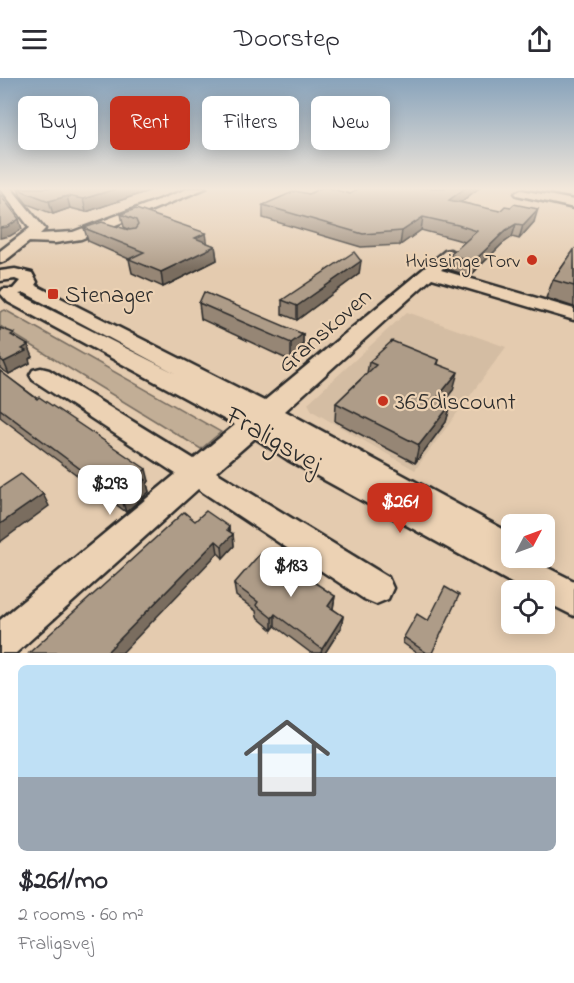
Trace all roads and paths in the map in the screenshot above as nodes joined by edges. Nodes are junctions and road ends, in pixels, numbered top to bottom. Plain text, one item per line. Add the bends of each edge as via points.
1 (27, 215) edge
2 (132, 215) edge
3 (101, 227) junction
4 (121, 234) edge
5 (27, 238) junction
6 (450, 254) edge
7 (0, 258) edge
8 (429, 272) junction
9 (0, 276) edge
10 (11, 291) edge
11 (574, 315) edge
12 (41, 375) dead end
13 (260, 419) junction
14 (196, 474) junction
15 (501, 544) edge
16 (541, 568) edge
17 (376, 588) dead end
18 (574, 588) edge
19 (574, 599) edge
20 (0, 643) edge

1 - 5 street via 38,229
2 - 3 street
3 - 4 street
3 - 5 street via 65,238
5 - 7 street
6 - 8 street, Granskoven
8 - 11 street
8 - 13 street, Granskoven
9 - 10 street, Fraligsvej via 26,276 29,282
10 - 13 street, Fraligsvej
12 - 14 street
13 - 14 street, Granskoven
13 - 15 street, Fraligsvej
13 - 19 street, Fraligsvej via 297,453
14 - 17 street
14 - 20 street, Granskoven
16 - 18 street

